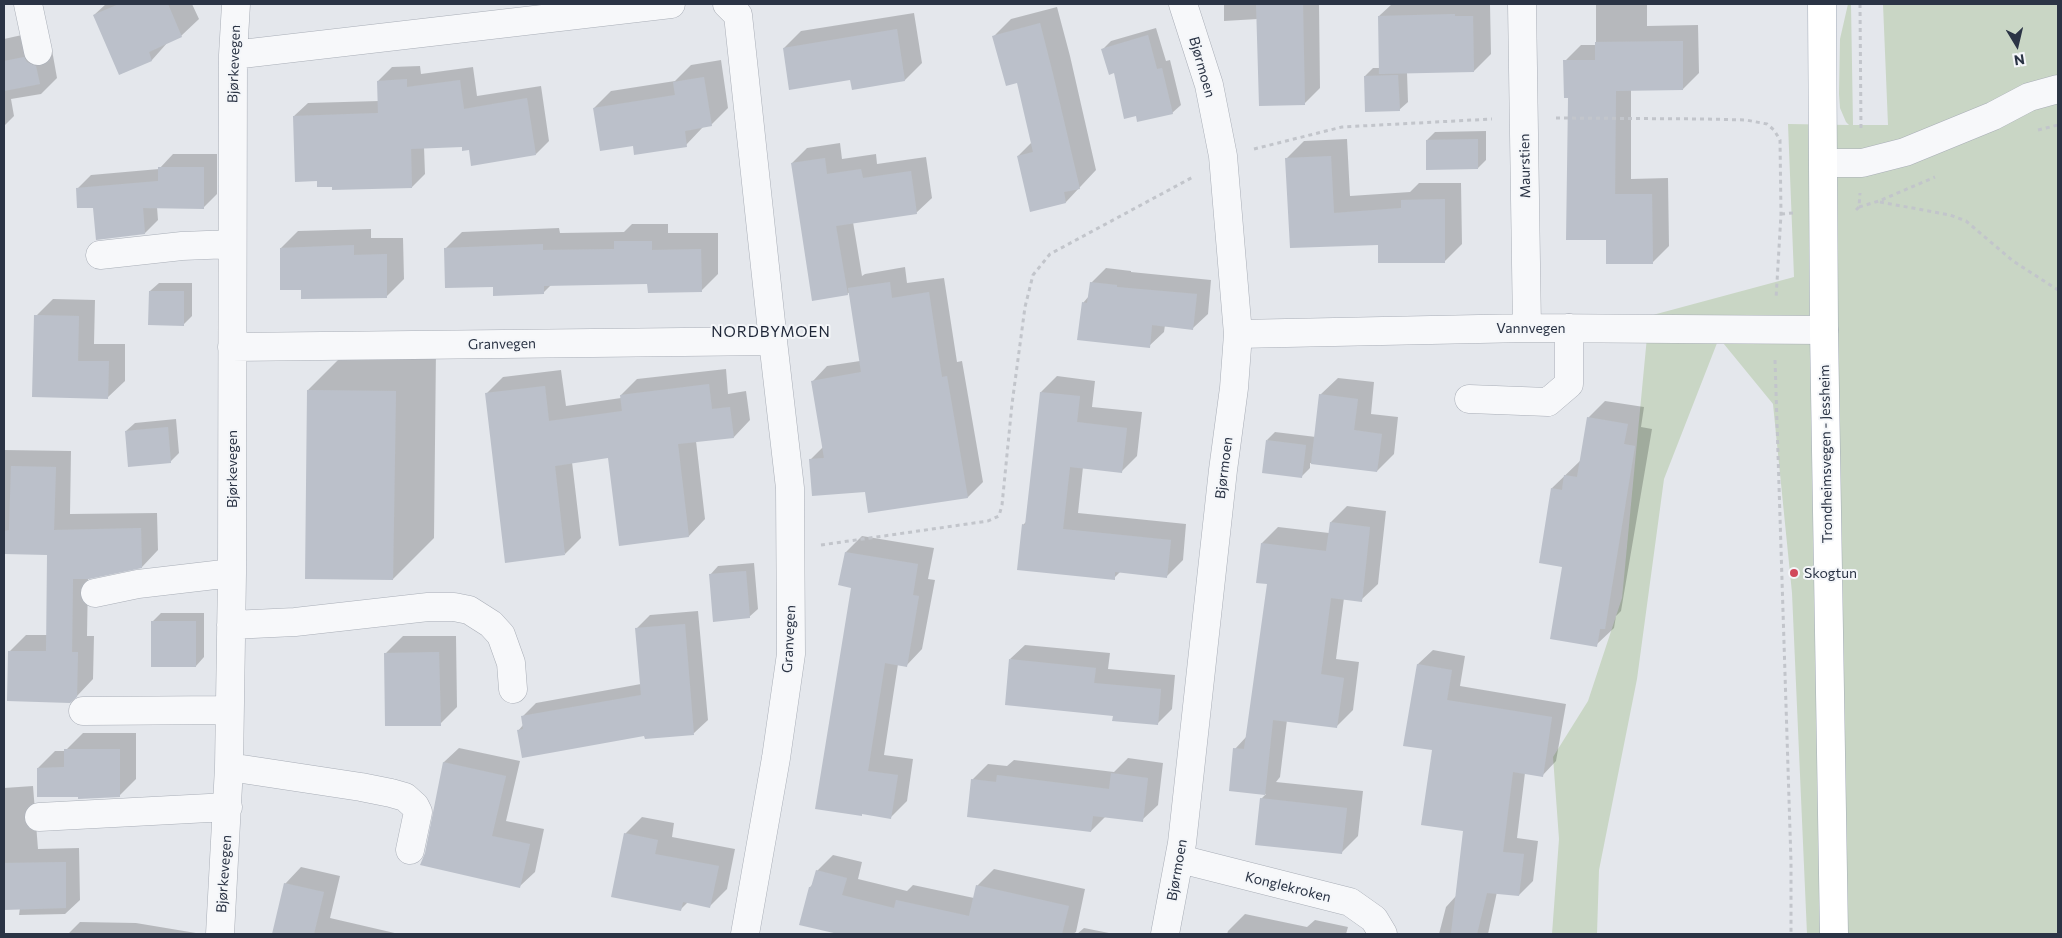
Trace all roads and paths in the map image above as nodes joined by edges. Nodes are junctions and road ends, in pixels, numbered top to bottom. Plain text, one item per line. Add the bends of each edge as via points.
1 (28, 4) edge
2 (236, 4) edge
3 (671, 4) edge
4 (727, 4) edge
5 (1183, 4) edge
6 (1522, 4) edge
7 (1822, 4) edge
8 (1860, 4) edge
9 (38, 51) dead end
10 (233, 55) junction
11 (2058, 89) edge
12 (1524, 118) junction
13 (1224, 156) junction
14 (1824, 163) junction
15 (1862, 163) junction
16 (1879, 202) dead end
17 (1854, 212) dead end
18 (232, 244) junction
19 (100, 255) dead end
20 (2058, 290) edge
21 (1526, 328) junction
22 (1569, 328) junction
23 (1824, 330) junction
24 (1774, 331) junction
25 (1238, 334) junction
26 (773, 341) junction
27 (232, 347) junction
28 (1468, 399) dead end
29 (791, 550) junction
30 (232, 573) junction
31 (95, 593) dead end
32 (231, 625) junction
33 (513, 689) dead end
34 (83, 710) dead end
35 (229, 710) junction
36 (229, 767) junction
37 (228, 807) junction
38 (39, 817) dead end
39 (410, 850) dead end
40 (1180, 859) junction
41 (220, 934) edge
42 (745, 934) edge
43 (1165, 934) edge
44 (1384, 934) edge
45 (1791, 934) edge
46 (1834, 934) edge

1 - 9 street
2 - 10 street, Bjørkevegen
3 - 10 street
4 - 26 street, Granvegen via 738,15
5 - 13 street, Bjørmoen via 1209,85
6 - 12 street, Maurstien
7 - 14 main road, Trondheimsvegen - Jessheim
8 - 15 path
10 - 18 street, Bjørkevegen
11 - 15 street via 2029,97 1993,116 1905,152
12 - 13 path via 1342,127
12 - 21 street, Maurstien
12 - 24 path via 1746,120 1766,124 1774,130 1780,140 1781,214
13 - 25 street, Bjørmoen
13 - 29 path via 1184,183 1050,254 1033,275 1025,307 999,516 988,521
14 - 15 street
14 - 23 main road, Trondheimsvegen - Jessheim
15 - 17 path via 1859,207
16 - 20 path via 1966,221 2013,261
18 - 19 street
18 - 27 street, Bjørkevegen
21 - 22 street, Vannvegen
21 - 25 street, Vannvegen
22 - 24 street, Vannvegen
22 - 28 street via 1569,384 1548,402
23 - 24 street, Vannvegen
23 - 46 main road, Trondheimsvegen - Jessheim
24 - 45 path
25 - 40 street, Bjørmoen
26 - 27 street, Granvegen
26 - 29 street, Granvegen via 790,488
27 - 30 street, Bjørkevegen
29 - 42 street, Granvegen via 791,654
30 - 31 street via 138,584
30 - 32 street, Bjørkevegen
32 - 33 street via 295,622 428,607 468,610 491,624 501,635 511,663
32 - 35 street, Bjørkevegen
34 - 35 street
35 - 36 street, Bjørkevegen
36 - 37 street, Bjørkevegen
36 - 39 street via 391,792 405,797 418,812
37 - 38 street
37 - 41 street, Bjørkevegen
40 - 43 street, Bjørmoen
40 - 44 street, Konglekroken via 1350,902 1374,919

